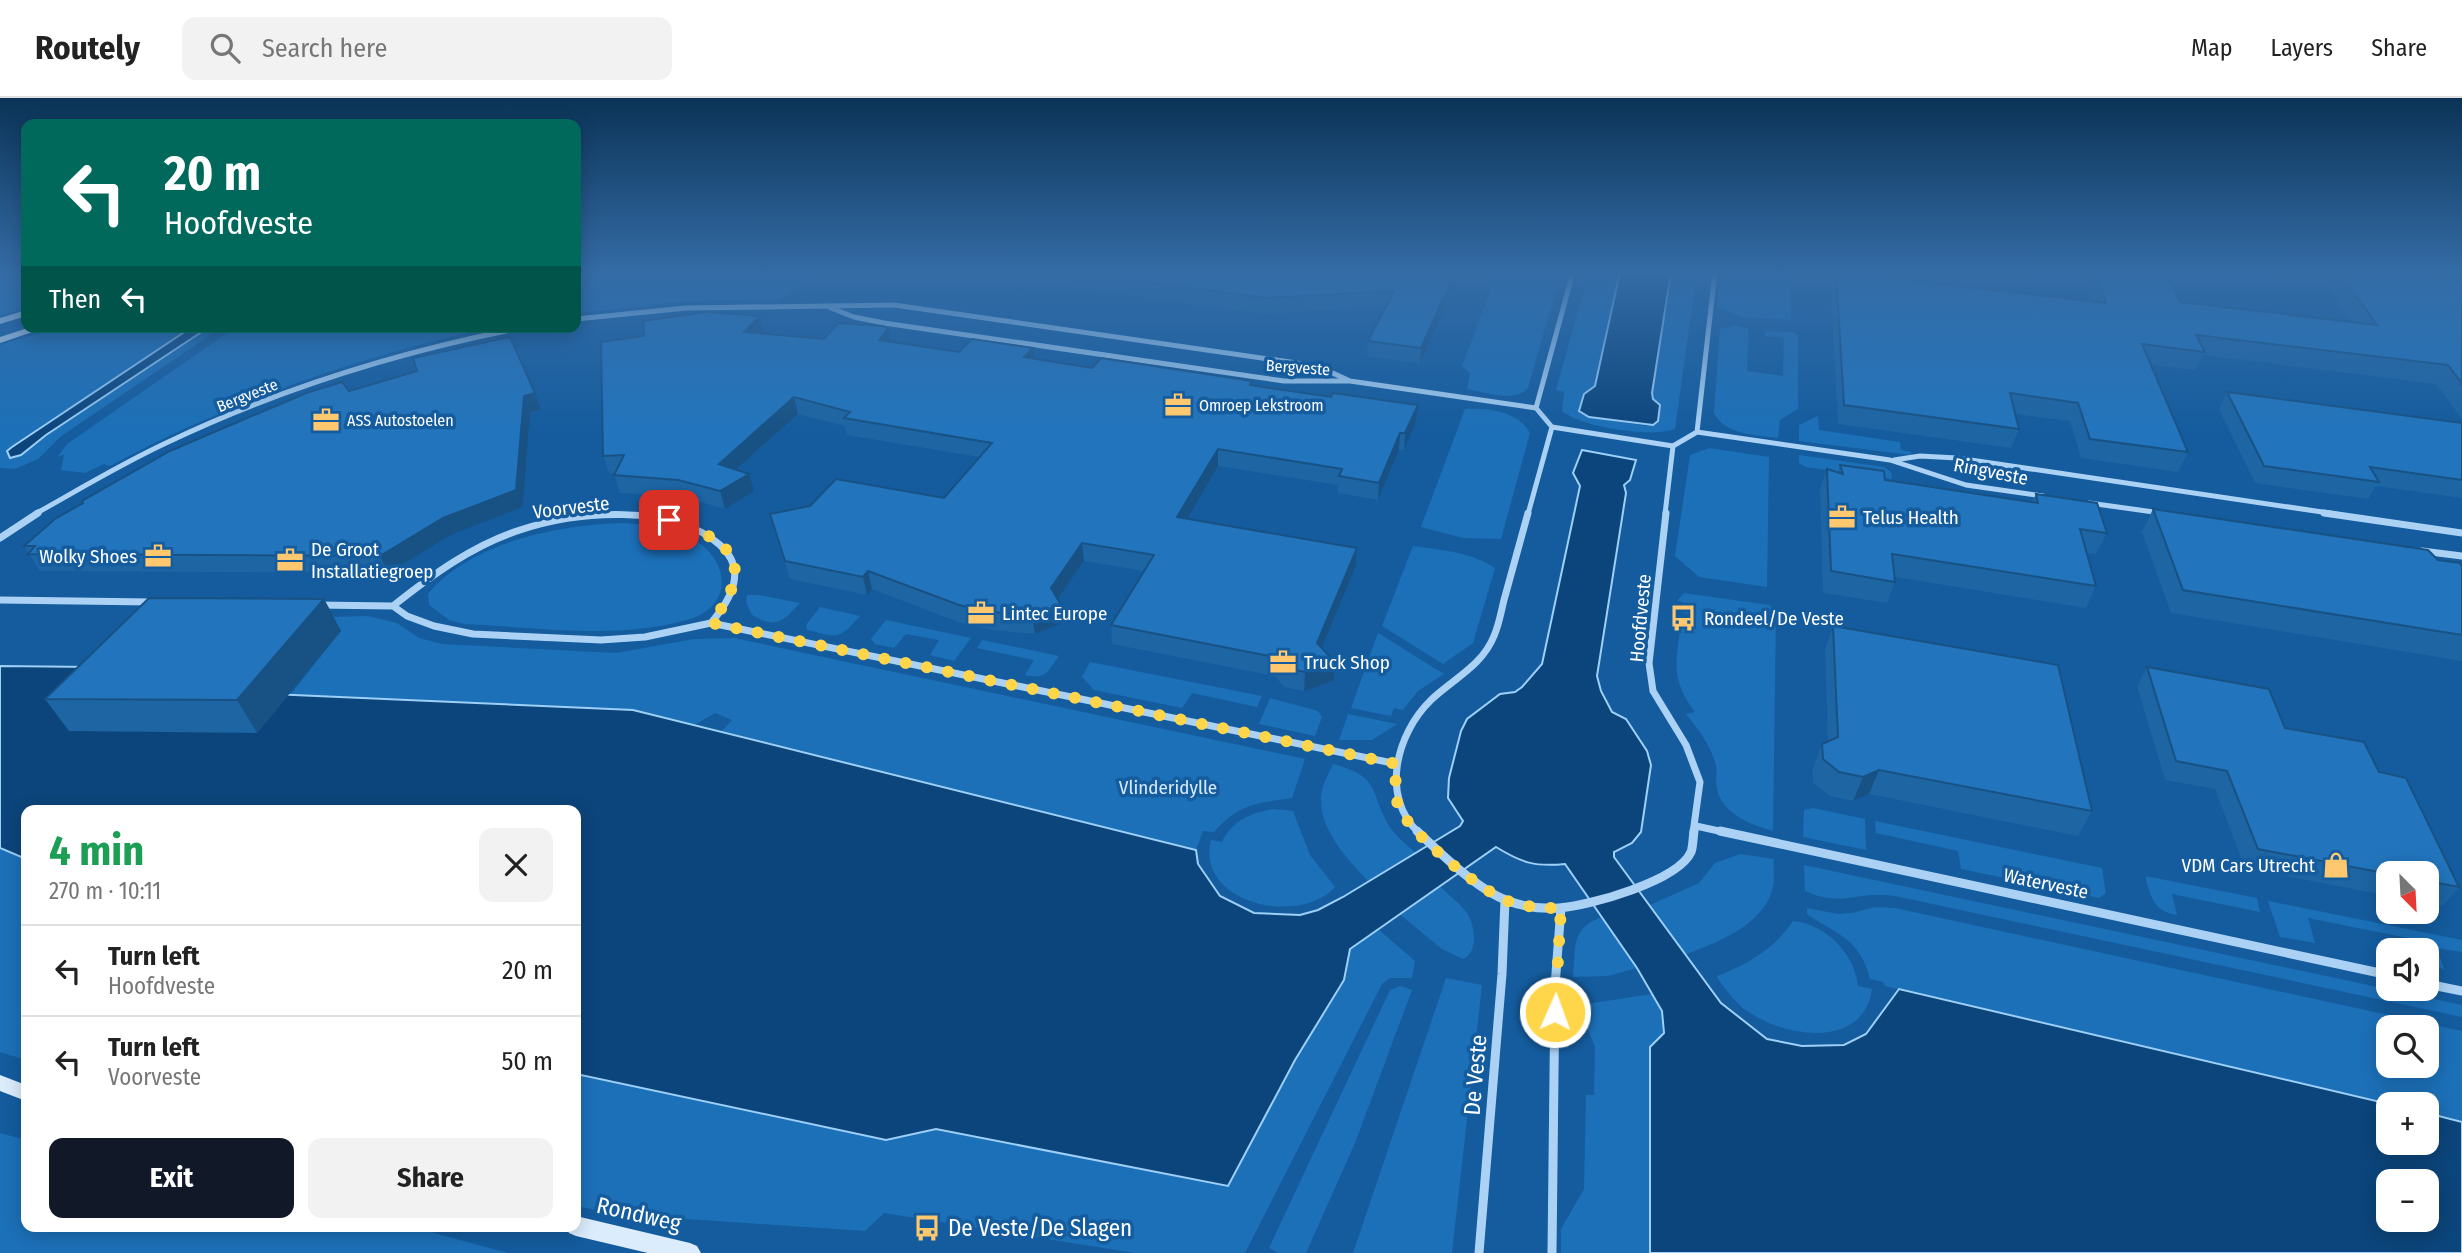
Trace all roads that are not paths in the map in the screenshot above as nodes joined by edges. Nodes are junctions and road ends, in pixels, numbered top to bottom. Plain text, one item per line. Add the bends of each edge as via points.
1 (904, 326) edge
2 (1039, 326) edge
3 (1558, 326) edge
4 (1709, 326) edge
5 (23, 333) edge
6 (498, 333) edge
7 (0, 340) edge
8 (1350, 381) junction
9 (1536, 408) junction
10 (1552, 427) junction
11 (1697, 432) junction
12 (1673, 446) junction
13 (1890, 460) junction
14 (2049, 497) edge
15 (2076, 501) edge
16 (2173, 515) edge
17 (2462, 533) edge
18 (0, 538) edge
19 (2407, 548) edge
20 (2462, 556) edge
21 (0, 600) edge
22 (163, 603) edge
23 (312, 604) edge
24 (393, 606) junction
25 (711, 623) junction
26 (1397, 764) junction
27 (1696, 827) junction
28 (1505, 900) junction
29 (1561, 908) junction
30 (2376, 972) edge
31 (2439, 986) edge
32 (2462, 991) edge
33 (0, 1083) edge
34 (21, 1091) edge
35 (581, 1227) edge
36 (690, 1253) edge
37 (1479, 1253) edge
38 (1552, 1253) edge

1 - 8 street, Bergveste via 1284,381
2 - 8 street, Bergveste via 1297,363
3 - 9 street
4 - 11 street
5 - 7 main road
6 - 18 street, Bergveste via 336,374 240,410 166,442
8 - 9 street, Bergveste
9 - 10 street
10 - 12 street
10 - 26 street, Hoofdveste via 1494,637 1476,664 1430,701 1412,723
11 - 12 street
11 - 13 street, Ringveste
12 - 27 street, Hoofdveste via 1649,663 1653,691 1686,745 1700,782
13 - 14 street, Ringveste via 1966,485
13 - 17 street, Ringveste via 1957,458
15 - 16 street
19 - 20 street
21 - 22 street
23 - 24 street
24 - 25 street via 434,626 473,634 601,640 666,634
24 - 25 street, Voorveste via 448,564 520,530 558,521 635,516 703,531 728,552 737,570 735,587
25 - 26 street
26 - 28 street, Hoofdveste via 1398,806 1410,825
27 - 29 street, Hoofdveste via 1691,852 1679,867 1640,887
27 - 30 street, Waterveste
28 - 29 street, Hoofdveste
28 - 37 street, De Veste
29 - 38 street via 1555,986
31 - 32 street
33 - 34 main road
35 - 36 main road, Rondweg

